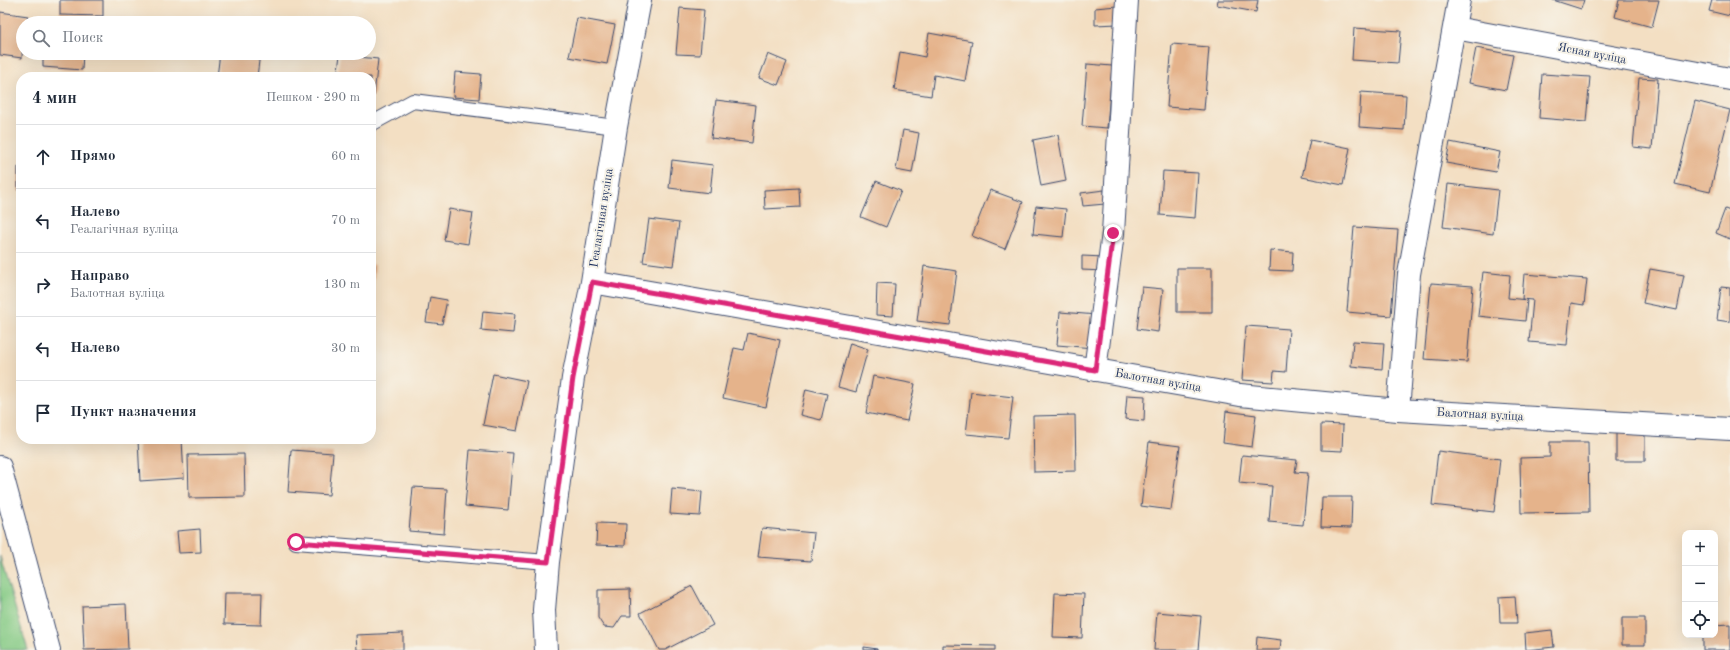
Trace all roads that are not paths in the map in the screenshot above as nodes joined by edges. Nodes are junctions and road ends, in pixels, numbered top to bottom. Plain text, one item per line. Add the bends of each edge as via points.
1 (640, 0) edge
2 (1127, 0) edge
3 (1459, 0) edge
4 (1455, 28) junction
5 (1730, 79) edge
6 (376, 121) edge
7 (616, 128) junction
8 (592, 282) junction
9 (1095, 370) junction
10 (1398, 410) junction
11 (1730, 429) edge
12 (0, 467) edge
13 (296, 542) dead end
14 (548, 562) junction
15 (49, 650) edge
16 (546, 650) edge

1 - 7 street, Геалагічная вуліца
2 - 9 street via 1113,233
3 - 4 street
4 - 5 street, Ясная вуліца
4 - 10 street via 1409,274
6 - 7 lane via 413,102
7 - 8 street, Геалагічная вуліца
8 - 9 street, Балотная вуліца
8 - 14 street, Геалагічная вуліца via 573,378
9 - 10 street, Балотная вуліца via 1240,395
10 - 11 street, Балотная вуліца
12 - 15 street
13 - 14 lane
14 - 16 street, Геалагічная вуліца via 544,610

